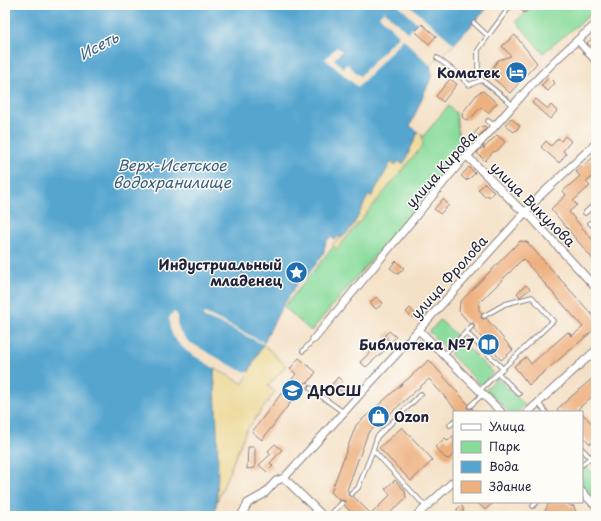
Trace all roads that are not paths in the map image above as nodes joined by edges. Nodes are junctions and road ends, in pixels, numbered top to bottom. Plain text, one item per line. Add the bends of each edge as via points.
1 (512, 5) edge
2 (474, 23) dead end
3 (596, 24) edge
4 (488, 36) junction
5 (578, 40) junction
6 (436, 58) dead end
7 (596, 61) edge
8 (482, 80) junction
9 (513, 105) junction
10 (488, 121) dead end
11 (495, 126) junction
12 (596, 143) edge
13 (467, 156) junction
14 (596, 203) edge
15 (525, 212) junction
16 (585, 213) dead end
17 (590, 223) dead end
18 (596, 230) edge
19 (596, 288) edge
20 (484, 316) dead end
21 (472, 326) dead end
22 (419, 330) junction
23 (466, 332) junction
24 (314, 339) joint
25 (596, 350) edge
26 (303, 351) dead end
27 (444, 355) junction
28 (503, 369) junction
29 (498, 373) junction
30 (310, 388) dead end
31 (482, 392) junction
32 (421, 394) dead end
33 (519, 394) dead end
34 (538, 403) junction
35 (470, 406) dead end
36 (501, 411) edge
37 (529, 411) edge
38 (545, 411) edge
39 (343, 412) junction
40 (453, 422) edge
41 (450, 425) dead end
42 (373, 450) junction
43 (583, 450) edge
44 (596, 452) edge
45 (590, 458) junction
46 (583, 464) edge
47 (596, 464) edge
48 (284, 478) junction
49 (453, 482) edge
50 (583, 493) edge
51 (351, 494) dead end
52 (342, 503) dead end
53 (536, 503) edge
54 (533, 506) dead end
55 (596, 506) edge
56 (426, 507) junction
57 (241, 516) edge
58 (323, 516) edge
59 (329, 516) edge
60 (416, 516) edge

1 - 4 lane
2 - 4 lane
3 - 5 street, улица Кирова
4 - 8 lane via 478,50 478,72
5 - 7 street
5 - 9 street, улица Кирова via 545,70
6 - 8 lane via 469,85
8 - 9 lane
9 - 11 street, улица Кирова
10 - 11 lane
11 - 13 street, улица Кирова
12 - 15 street, улица Фролова
13 - 15 street, улица Викулова
13 - 24 street, улица Кирова
14 - 16 lane
15 - 19 street, улица Викулова
15 - 22 street, улица Фролова
17 - 18 lane
20 - 28 lane via 505,304 532,297 553,321
21 - 23 lane
22 - 27 street
22 - 39 street, улица Фролова
23 - 27 lane
23 - 28 lane
24 - 26 lane
25 - 34 street
27 - 31 street
28 - 29 lane
29 - 31 lane
29 - 33 lane
30 - 39 lane
31 - 35 lane
31 - 36 street
32 - 42 lane via 377,437
34 - 37 street
34 - 38 lane
39 - 48 street, улица Фролова
40 - 41 lane
42 - 51 lane via 358,488
42 - 56 lane
43 - 45 lane
44 - 45 lane
45 - 46 lane
45 - 47 lane
48 - 57 street, улица Фролова via 276,481 264,494 248,503
48 - 58 street
49 - 56 street
50 - 55 street
52 - 59 lane
53 - 54 lane
56 - 60 street

